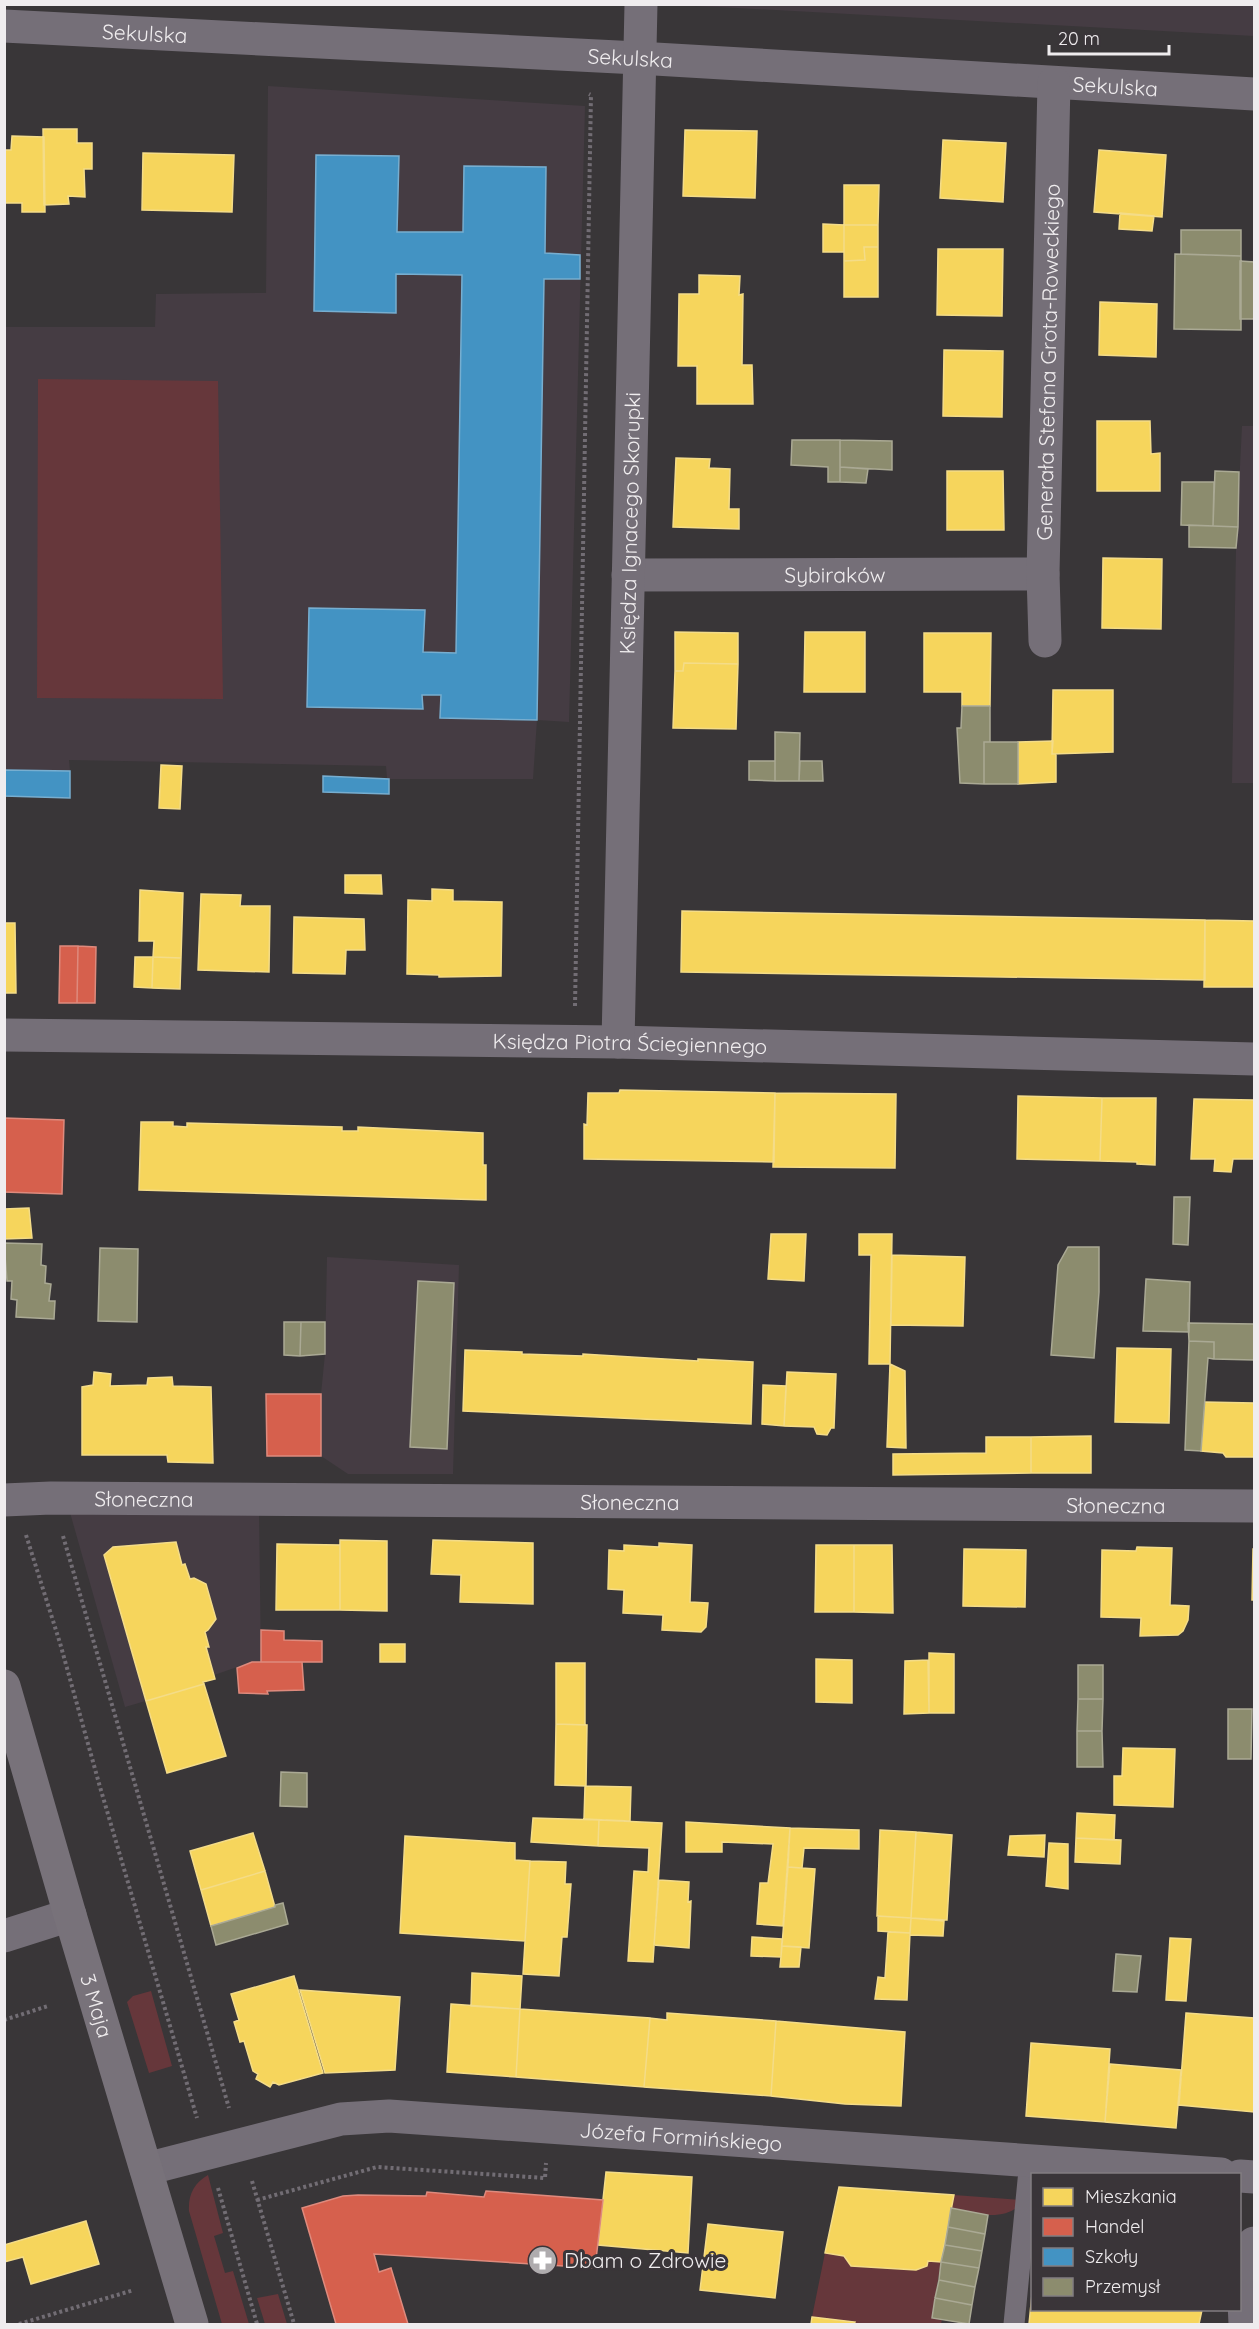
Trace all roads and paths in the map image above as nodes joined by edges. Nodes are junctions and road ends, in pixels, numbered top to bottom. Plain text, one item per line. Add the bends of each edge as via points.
1 (641, 4) edge
2 (4, 26) edge
3 (638, 58) junction
4 (1054, 83) junction
5 (582, 94) dead end
6 (1254, 94) edge
7 (1043, 574) junction
8 (628, 575) junction
9 (1045, 641) dead end
10 (574, 1007) dead end
11 (4, 1035) edge
12 (618, 1042) junction
13 (1254, 1059) edge
14 (1254, 1506) edge
15 (14, 1512) edge
16 (62, 1534) dead end
17 (4, 1686) edge
18 (70, 1916) junction
19 (4, 1936) edge
20 (160, 1989) dead end
21 (48, 2006) dead end
22 (4, 2020) edge
23 (232, 2118) dead end
24 (1030, 2160) junction
25 (146, 2169) junction
26 (1196, 2173) edge
27 (257, 2200) dead end
28 (1254, 2243) edge
29 (134, 2290) dead end
30 (19, 2325) edge
31 (192, 2325) edge
32 (294, 2325) edge
33 (1014, 2325) edge
34 (1245, 2325) edge

1 - 3 street, Księdza Ignacego Skorupki
2 - 3 street, Sekulska
3 - 4 street, Sekulska
3 - 8 street, Księdza Ignacego Skorupki
4 - 6 street, Sekulska
4 - 7 street, Generała Stefana Grota-Roweckiego
5 - 10 path via 591,94
7 - 8 street, Sybiraków
7 - 9 street, Generała Stefana Grota-Roweckiego
8 - 12 street, Księdza Ignacego Skorupki
11 - 12 street, Księdza Piotra Ściegiennego
12 - 13 street, Księdza Piotra Ściegiennego
14 - 15 street, Słoneczna via 63,1498
15 - 20 path via 60,1644
16 - 23 path
17 - 18 main road, 3 Maja
18 - 19 street
18 - 25 main road, 3 Maja
21 - 22 path
24 - 25 street, Józefa Formińskiego via 389,2116 341,2119
24 - 26 street, Józefa Formińskiego
24 - 33 lane
25 - 31 main road, 3 Maja
27 - 32 path
28 - 34 street via 1244,2302
29 - 30 path

